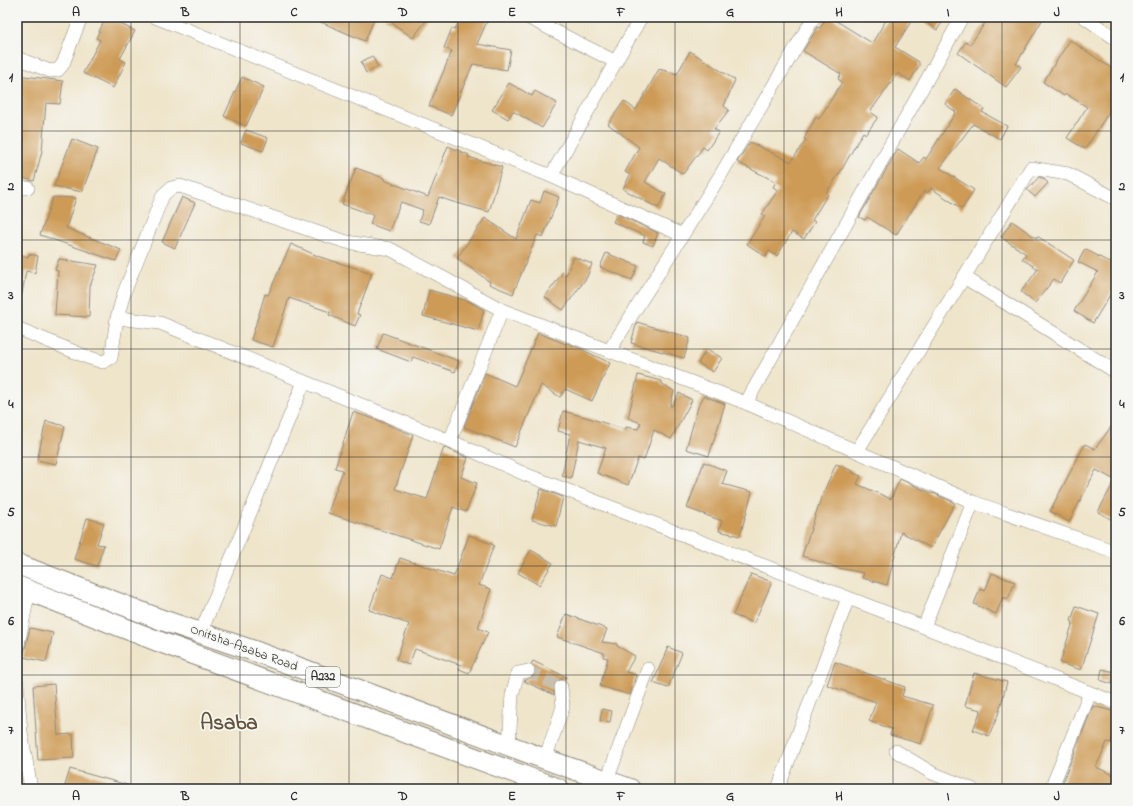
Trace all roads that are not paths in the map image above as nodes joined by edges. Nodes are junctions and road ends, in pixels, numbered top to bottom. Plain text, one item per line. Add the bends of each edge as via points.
1 (81, 17) edge
2 (155, 17) edge
3 (527, 17) edge
4 (641, 17) edge
5 (814, 17) edge
6 (962, 17) edge
7 (1084, 17) edge
8 (1116, 39) edge
9 (17, 58) edge
10 (616, 62) junction
11 (551, 176) junction
12 (1116, 199) edge
13 (682, 236) junction
14 (964, 277) junction
15 (502, 310) junction
16 (117, 318) junction
17 (17, 328) edge
18 (609, 350) junction
19 (1116, 372) edge
20 (304, 382) junction
21 (746, 403) junction
22 (450, 441) junction
23 (857, 451) junction
24 (973, 502) junction
25 (1116, 552) edge
26 (17, 564) edge
27 (23, 588) edge
28 (848, 598) junction
29 (924, 627) junction
30 (201, 632) junction
31 (17, 650) edge
32 (648, 669) dead end
33 (528, 671) dead end
34 (17, 683) edge
35 (561, 688) dead end
36 (1090, 693) junction
37 (1116, 703) edge
38 (473, 732) junction
39 (509, 746) junction
40 (896, 751) dead end
41 (470, 756) junction
42 (545, 759) junction
43 (606, 780) junction
44 (31, 789) edge
45 (559, 789) edge
46 (630, 789) edge
47 (778, 789) edge
48 (972, 789) edge
49 (1052, 789) edge

1 - 9 street via 63,64 58,70 50,71
2 - 11 street
3 - 10 street
4 - 10 street
5 - 13 street
6 - 21 street
7 - 8 street
10 - 11 street
11 - 13 street
12 - 14 street via 1068,174 1031,168
13 - 18 street
14 - 19 street
14 - 23 street
15 - 16 street via 390,249 347,242 180,186 171,188 163,195 124,293
15 - 18 street
15 - 22 street
16 - 17 street via 111,358 103,362
16 - 20 street via 160,323
18 - 21 street
20 - 22 street
20 - 30 street
21 - 23 street
22 - 28 street via 528,474
23 - 24 street
24 - 25 street
24 - 29 street
26 - 30 highway, Onitsha-Asaba Road / A232 via 162,620
27 - 31 street
27 - 41 highway, A232 via 160,642
28 - 29 street
28 - 47 street
29 - 36 street
30 - 38 highway, Onitsha-Asaba Road / A232
32 - 43 street
33 - 39 street via 518,673 512,695
34 - 44 street via 21,732
35 - 42 street via 563,707
36 - 37 street
36 - 49 street
38 - 39 highway, Onitsha-Asaba Road / A232
38 - 41 highway
39 - 42 highway, Onitsha-Asaba Road / A232
40 - 48 street via 932,773
41 - 45 highway, A232
42 - 43 highway, Onitsha-Asaba Road / A232
43 - 46 highway, Onitsha-Asaba Road / A232

